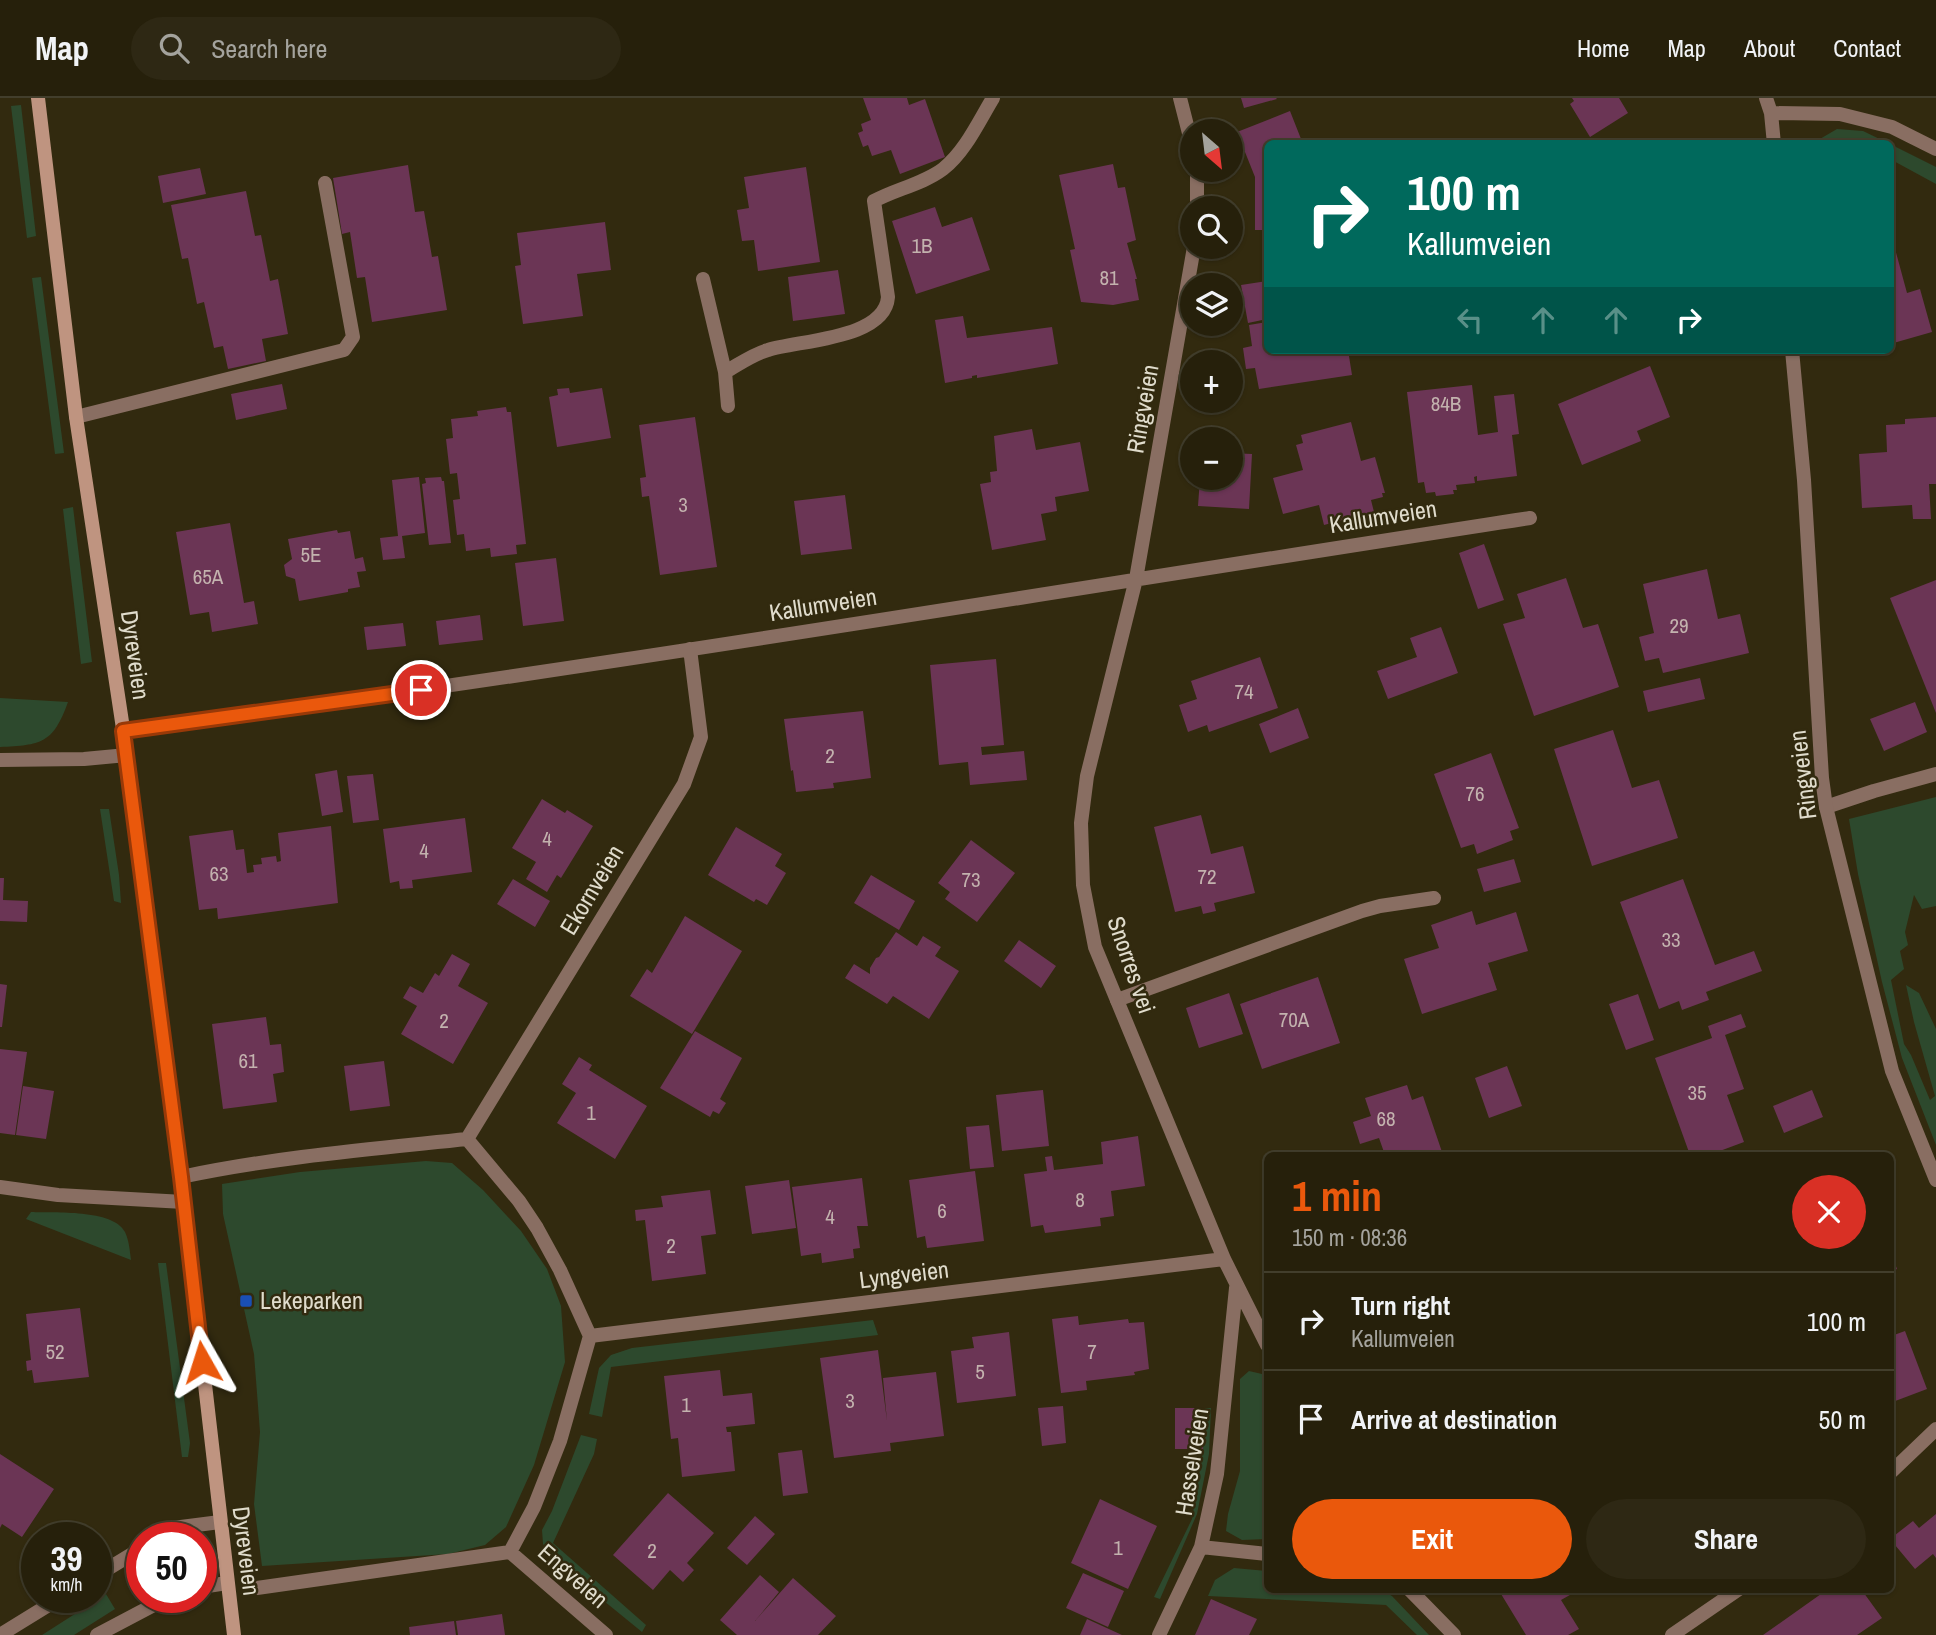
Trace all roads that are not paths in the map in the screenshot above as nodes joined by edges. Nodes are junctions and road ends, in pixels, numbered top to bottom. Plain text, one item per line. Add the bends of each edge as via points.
1 (38, 98) edge
2 (993, 98) edge
3 (1181, 98) edge
4 (1766, 98) edge
5 (1771, 113) junction
6 (1186, 119) edge
7 (1774, 140) edge
8 (1936, 149) edge
9 (325, 183) dead end
10 (1192, 259) edge
11 (704, 279) dead end
12 (1792, 354) edge
13 (725, 372) junction
14 (728, 406) dead end
15 (76, 416) junction
16 (1530, 518) dead end
17 (1136, 579) junction
18 (690, 649) junction
19 (123, 731) junction
20 (127, 755) junction
21 (0, 760) edge
22 (1936, 774) edge
23 (1826, 807) junction
24 (1434, 898) dead end
25 (1117, 1000) junction
26 (467, 1139) junction
27 (181, 1177) junction
28 (1936, 1180) edge
29 (0, 1187) edge
30 (184, 1202) junction
31 (1224, 1259) junction
32 (1236, 1286) junction
33 (590, 1336) junction
34 (1264, 1339) edge
35 (1936, 1429) edge
36 (1894, 1469) edge
37 (219, 1522) joint
38 (1200, 1547) junction
39 (510, 1552) junction
40 (1264, 1554) edge
41 (227, 1583) junction
42 (217, 1585) edge
43 (257, 1588) dead end
44 (1413, 1593) edge
45 (1733, 1593) edge
46 (36, 1613) edge
47 (139, 1613) edge
48 (0, 1635) edge
49 (97, 1635) edge
50 (234, 1635) edge
51 (607, 1635) edge
52 (1159, 1635) edge
53 (1454, 1635) edge
54 (1671, 1635) edge

1 - 15 main road, Dyreveien
2 - 13 street via 943,168 874,201 888,297 878,319 840,334 765,350
3 - 6 street
4 - 5 street
5 - 7 street
5 - 8 street via 1840,114 1892,127
9 - 15 street via 353,337 344,350
10 - 17 street, Ringveien
11 - 13 street
12 - 23 street, Ringveien
13 - 14 street
15 - 19 main road, Dyreveien
16 - 17 street, Kallumveien
17 - 18 street, Kallumveien
17 - 25 street, Snorres vei via 1087,776 1081,823 1083,886 1095,947
18 - 19 street, Kallumveien
18 - 26 street, Ekornveien via 701,737 684,784
19 - 20 main road, Dyreveien
20 - 21 street
20 - 27 main road, Dyreveien
22 - 23 street
23 - 28 street, Ringveien via 1892,1071
24 - 25 street via 1362,911
25 - 31 street, Snorres vei
26 - 27 street via 235,1166
26 - 33 street via 537,1228
27 - 30 main road, Dyreveien
29 - 30 street
30 - 37 main road, Dyreveien
31 - 32 street, Snorres vei
31 - 33 street, Lyngveien
32 - 34 street, Snorres vei
32 - 38 street, Hasselveien via 1217,1474
33 - 39 street via 560,1441
35 - 36 street
37 - 41 main road, Dyreveien
38 - 40 street
38 - 52 street, Hasselveien
39 - 43 street
39 - 51 street, Engveien
41 - 42 street
41 - 50 main road, Dyreveien
44 - 53 street
45 - 54 street
46 - 48 street
47 - 49 street

